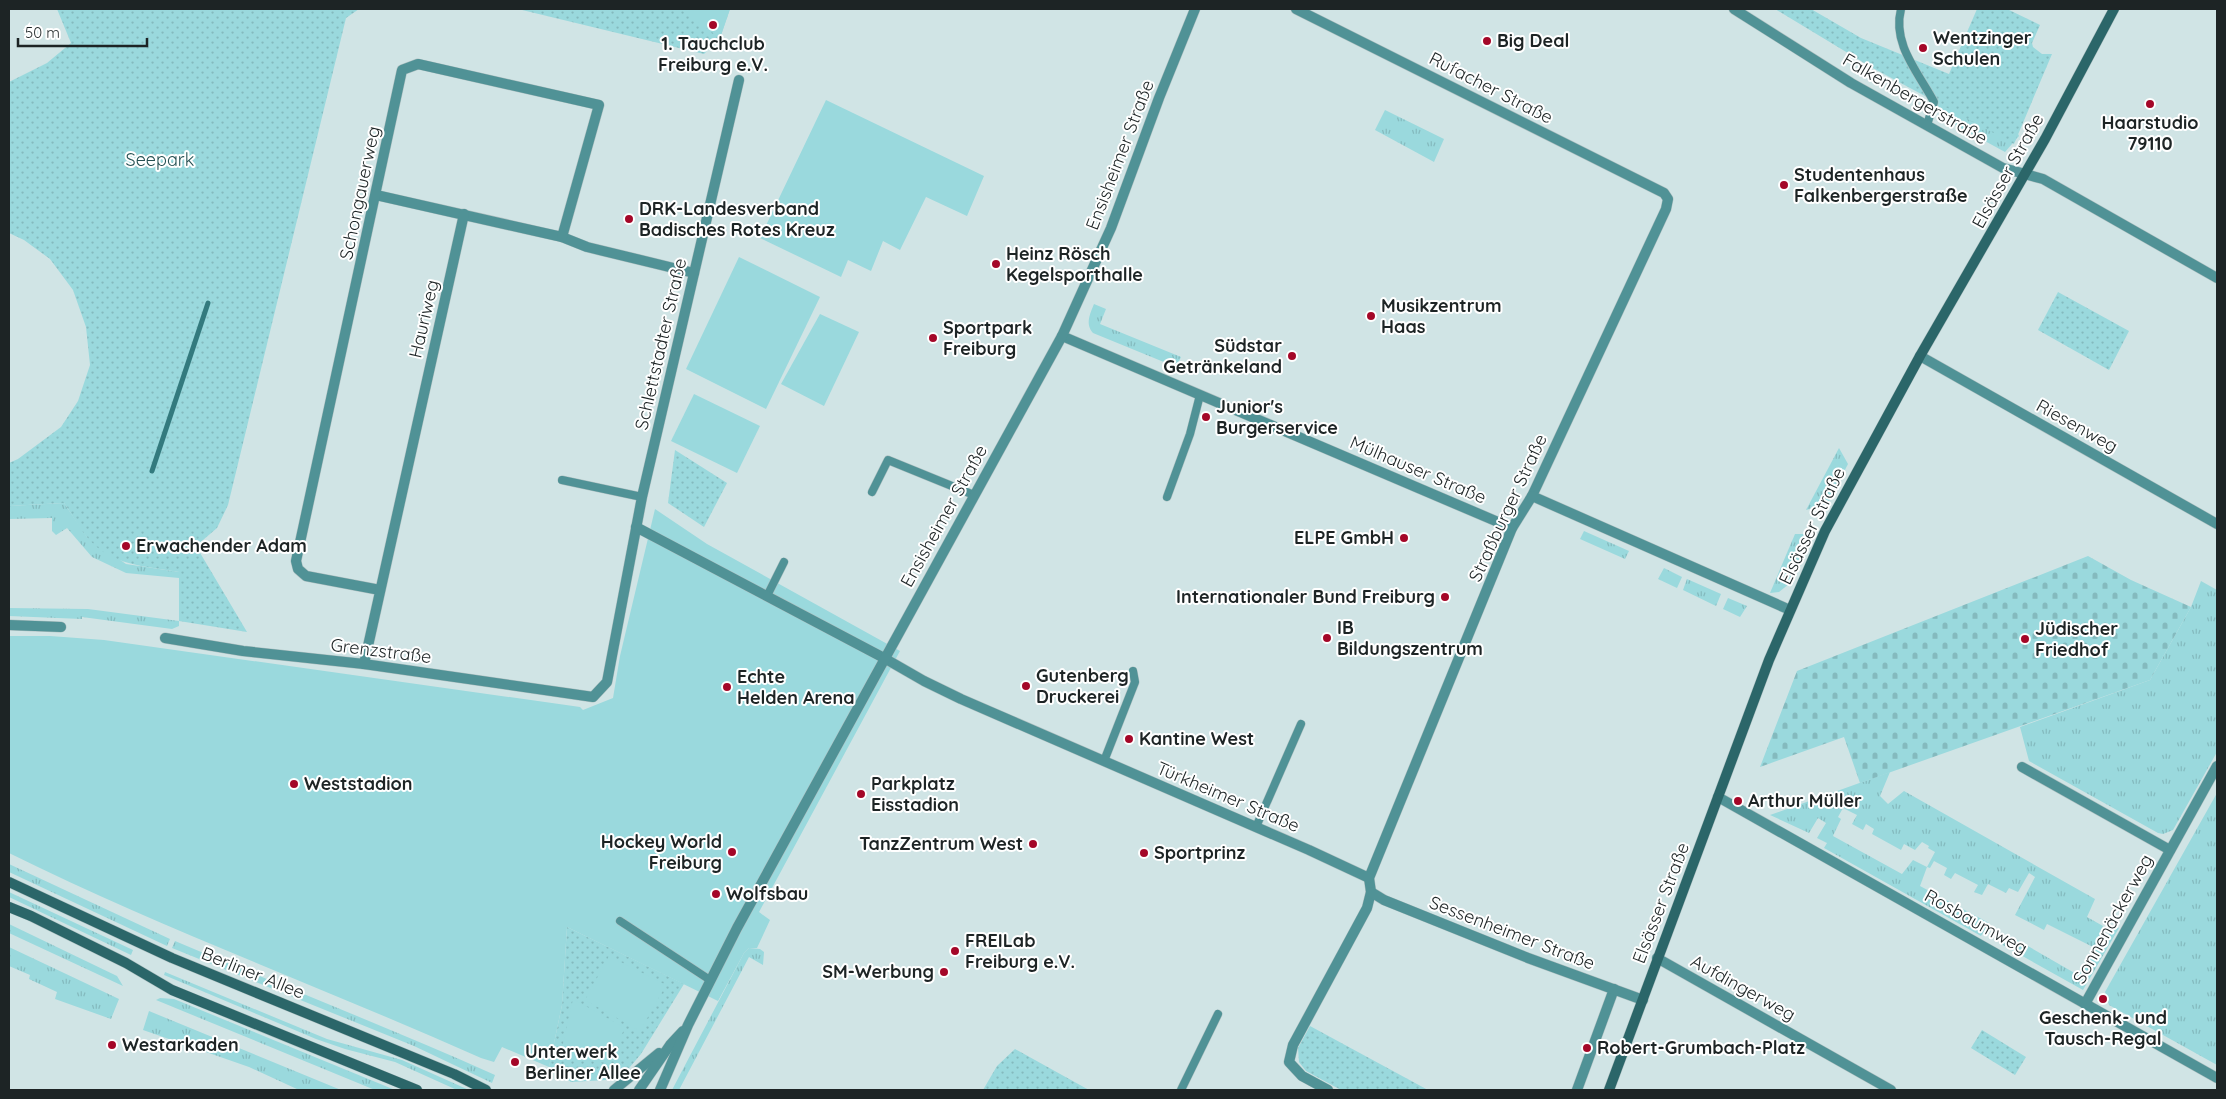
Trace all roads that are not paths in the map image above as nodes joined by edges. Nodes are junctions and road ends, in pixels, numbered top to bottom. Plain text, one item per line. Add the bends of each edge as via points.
1 (1195, 9) edge
2 (1296, 9) edge
3 (1734, 9) edge
4 (1900, 9) edge
5 (2114, 9) edge
6 (739, 80) dead end
7 (1927, 126) junction
8 (2025, 174) junction
9 (376, 195) junction
10 (1668, 199) joint
11 (464, 214) junction
12 (562, 237) junction
13 (694, 273) junction
14 (2217, 278) edge
15 (1062, 336) junction
16 (1920, 356) junction
17 (1200, 395) junction
18 (562, 480) dead end
19 (872, 492) dead end
20 (974, 496) junction
21 (1532, 496) junction
22 (642, 497) junction
23 (1167, 497) dead end
24 (2217, 524) edge
25 (636, 528) junction
26 (1512, 528) junction
27 (784, 562) dead end
28 (380, 590) junction
29 (767, 596) junction
30 (1790, 610) junction
31 (9, 625) edge
32 (61, 627) dead end
33 (165, 638) dead end
34 (884, 658) junction
35 (364, 664) junction
36 (1134, 671) dead end
37 (592, 697) joint
38 (1301, 724) dead end
39 (1104, 761) junction
40 (2217, 766) edge
41 (2022, 767) dead end
42 (1718, 797) junction
43 (1256, 827) junction
44 (2170, 850) junction
45 (1369, 878) junction
46 (9, 882) edge
47 (1371, 892) junction
48 (9, 907) edge
49 (620, 921) dead end
50 (1658, 958) junction
51 (710, 980) junction
52 (1614, 989) junction
53 (1643, 1000) junction
54 (2085, 1004) junction
55 (1218, 1014) dead end
56 (688, 1025) junction
57 (670, 1045) junction
58 (2217, 1078) edge
59 (417, 1090) edge
60 (486, 1090) edge
61 (614, 1090) edge
62 (639, 1090) edge
63 (660, 1090) edge
64 (1181, 1090) edge
65 (1328, 1090) edge
66 (1577, 1090) edge
67 (1609, 1090) edge
68 (1892, 1090) edge

1 - 15 street, Ensisheimer Straße via 1111,228
2 - 10 street, Rufacher Straße via 1664,193
3 - 7 street, Falkenbergerstraße via 1851,83
4 - 7 lane via 1899,38 1934,102
5 - 8 main road, Elsässer Straße
6 - 13 street, Schlettstadter Straße
7 - 8 street, Falkenbergerstraße via 2003,168
8 - 14 street, Falkenbergerstraße via 2043,179
8 - 16 main road, Elsässer Straße
9 - 11 street
9 - 12 street, Schongauerweg via 402,70 418,64 598,105
9 - 28 street, Schongauerweg via 296,561 298,569 306,576
10 - 21 street, Straßburger Straße via 1666,210
11 - 12 street
11 - 28 street, Hauriweg
12 - 13 street via 588,247
13 - 22 street, Schlettstadter Straße
15 - 17 street, Mülhauser Straße
15 - 20 street, Ensisheimer Straße
16 - 24 street, Riesenweg
16 - 30 main road, Elsässer Straße via 1825,531
17 - 23 lane
17 - 26 street, Mülhauser Straße
18 - 22 lane
19 - 20 lane via 888,460
20 - 34 street, Ensisheimer Straße
21 - 26 street, Straßburger Straße
21 - 30 street
22 - 25 street, Schlettstadter Straße
25 - 29 street
25 - 37 street, Schlettstadter Straße via 607,682
26 - 45 street, Straßburger Straße
27 - 29 lane
28 - 35 street, Hauriweg
29 - 34 street
30 - 42 main road, Elsässer Straße
31 - 32 street
33 - 35 street, Grenzstraße via 243,651
34 - 39 street, Türkheimer Straße via 961,699
34 - 51 street, Ensisheimer Straße
35 - 37 street, Grenzstraße
36 - 39 lane via 1134,682
38 - 43 lane
39 - 43 street, Türkheimer Straße
40 - 44 street, Sonnenäckerweg
41 - 44 street, Sonnenäckerweg
42 - 50 main road, Elsässer Straße
42 - 54 street, Rosbaumweg
43 - 45 street, Türkheimer Straße
44 - 54 street, Sonnenäckerweg
45 - 47 street
46 - 60 main road, Berliner Allee via 172,958
47 - 52 street, Sessenheimer Straße via 1393,904 1528,958
47 - 65 street via 1367,908 1293,1045 1288,1062 1302,1076
48 - 59 main road via 126,963 172,990
49 - 51 lane
50 - 53 main road, Elsässer Straße
50 - 68 street, Aufdingerweg
51 - 56 street, Ensisheimer Straße
52 - 53 street, Sessenheimer Straße
52 - 66 street
53 - 67 main road, Elsässer Straße
54 - 58 street, Rosbaumweg
55 - 64 lane
56 - 57 street, Ensisheimer Straße
56 - 63 street, Ensisheimer Straße
57 - 61 street
57 - 62 street, Ensisheimer Straße

